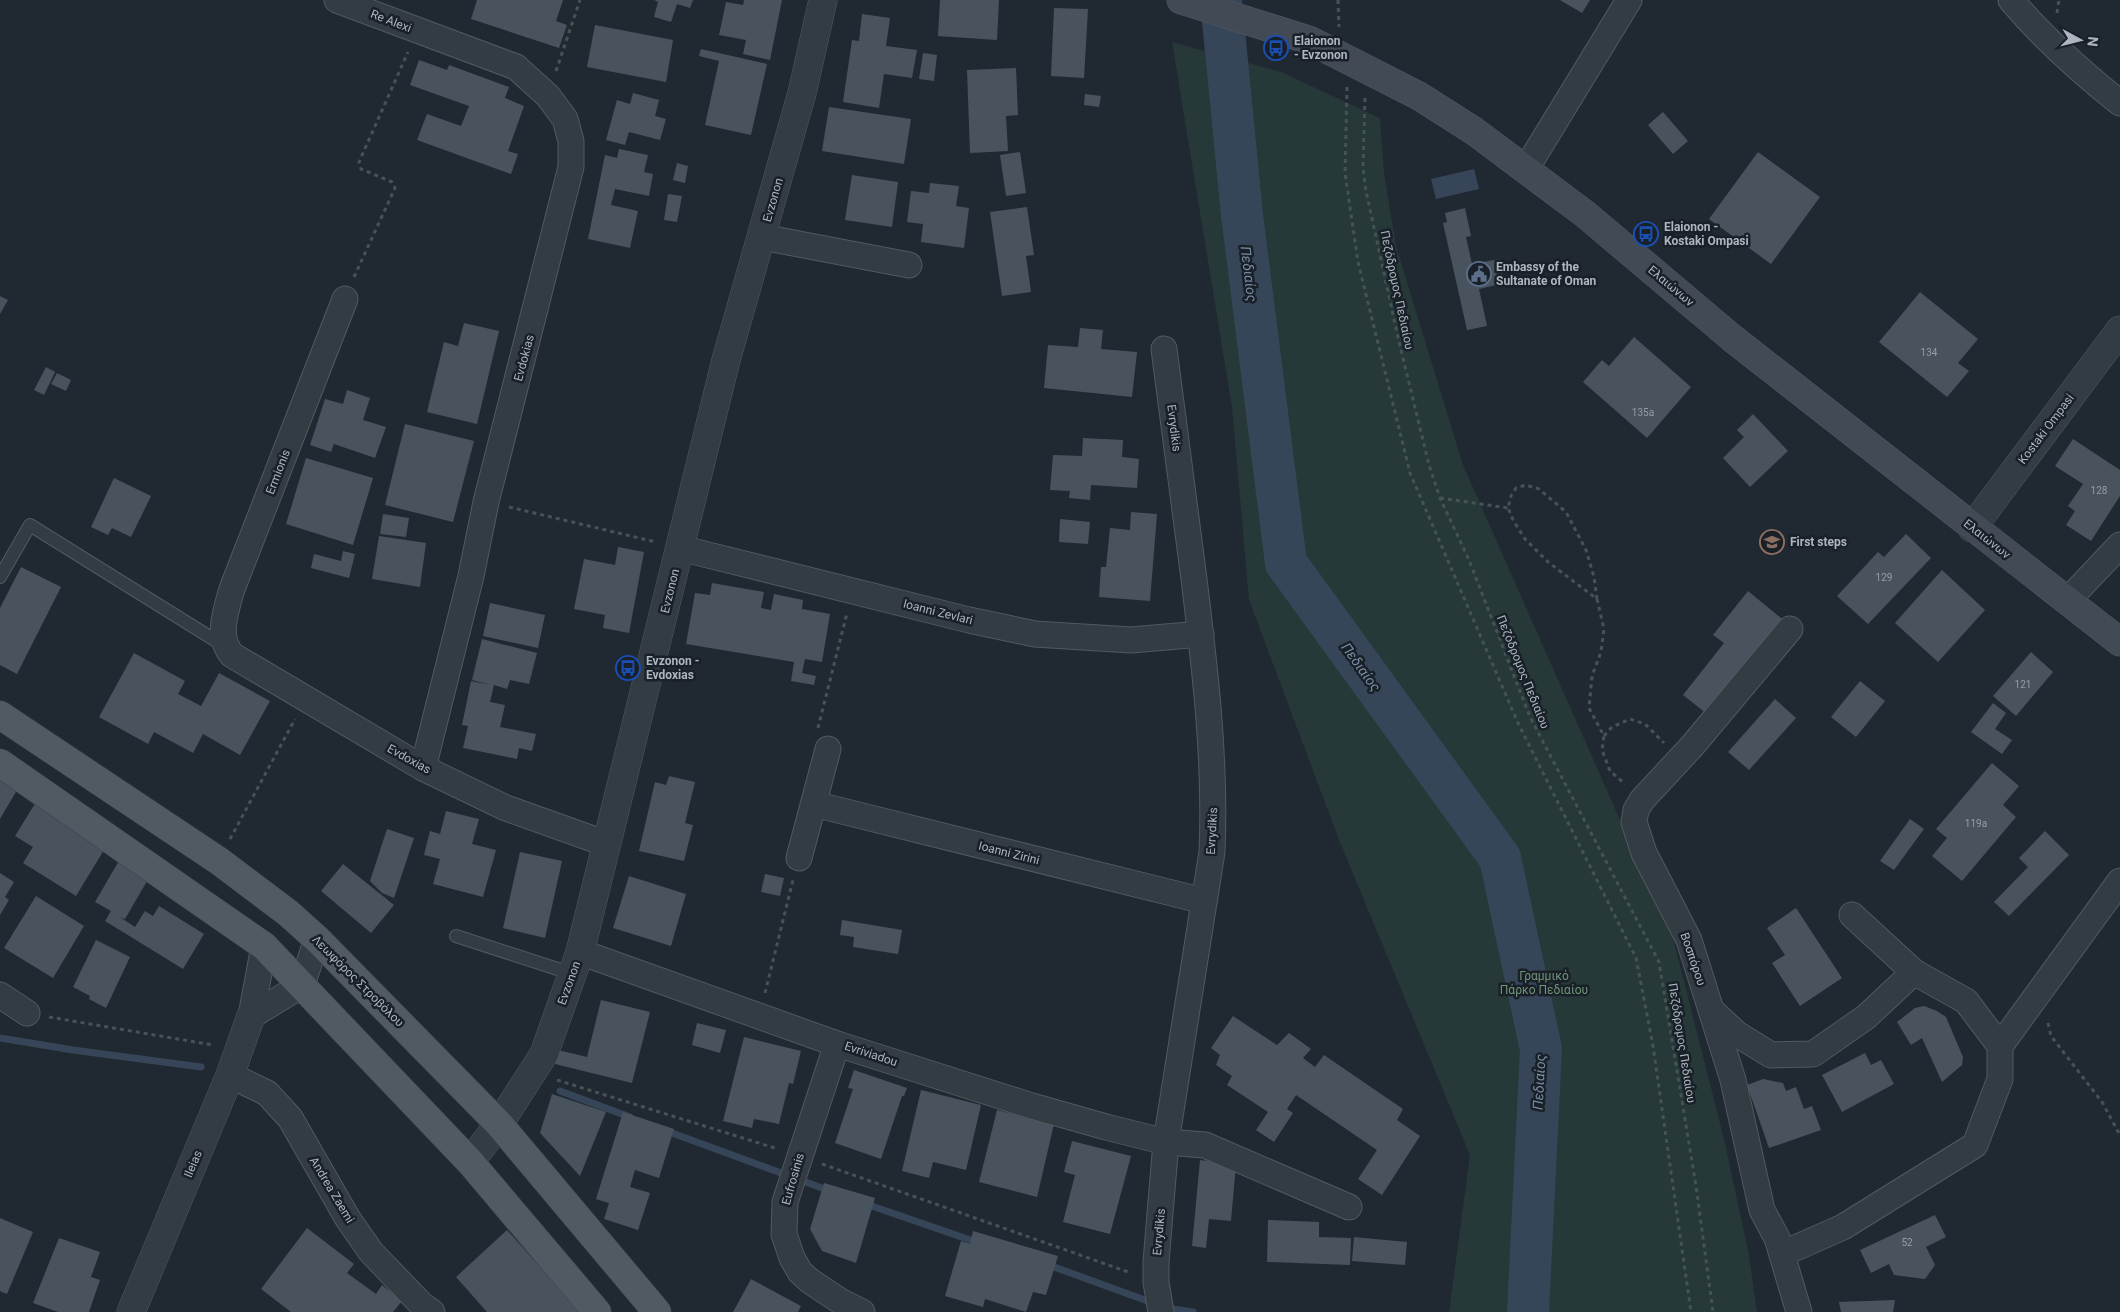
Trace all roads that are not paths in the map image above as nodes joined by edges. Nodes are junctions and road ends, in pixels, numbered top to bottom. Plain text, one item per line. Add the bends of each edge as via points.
1 (337, 0) edge
2 (822, 0) edge
3 (1181, 0) edge
4 (1629, 0) edge
5 (2014, 1) edge
6 (418, 31) joint
7 (2120, 102) edge
8 (1526, 169) junction
9 (762, 237) junction
10 (909, 265) dead end
11 (345, 299) road end
12 (2120, 330) edge
13 (1164, 349) dead end
14 (1972, 528) junction
15 (2120, 545) edge
16 (680, 548) junction
17 (0, 576) edge
18 (2067, 601) junction
19 (1790, 629) dead end
20 (1201, 634) junction
21 (2120, 642) edge
22 (226, 647) junction
23 (0, 715) edge
24 (828, 749) road end
25 (0, 763) edge
26 (423, 768) junction
27 (814, 804) junction
28 (607, 844) junction
29 (799, 858) road end
30 (2120, 881) edge
31 (1204, 901) junction
32 (1852, 915) dead end
33 (456, 936) dead end
34 (318, 939) junction
35 (264, 946) junction
36 (576, 963) junction
37 (1914, 972) junction
38 (302, 985) junction
39 (0, 995) edge
40 (1710, 1008) junction
41 (27, 1013) road end
42 (251, 1016) junction
43 (837, 1044) junction
44 (2000, 1046) junction
45 (230, 1075) junction
46 (498, 1124) junction
47 (1166, 1142) junction
48 (470, 1162) junction
49 (1349, 1206) dead end
50 (1782, 1254) junction
51 (1158, 1298) edge
52 (131, 1312) edge
53 (432, 1312) edge
54 (597, 1312) edge
55 (657, 1312) edge
56 (862, 1312) edge
57 (1799, 1312) edge

1 - 6 street, Re Alexi
2 - 9 street, Evzonon via 802,93
3 - 8 main road, Ελαιώνων via 1309,40 1334,40
4 - 8 street
5 - 7 street via 2050,43 2090,80
6 - 26 street, Evdokias via 516,67 548,96 565,119 571,141 571,167
8 - 14 main road, Ελαιώνων
9 - 10 street
9 - 16 street, Evzonon via 726,360
11 - 22 street, Ermionis via 232,589 223,634
12 - 14 street, Kostaki Ompasi
13 - 20 street, Evrydikis
14 - 18 main road, Ελαιώνων
15 - 18 street
16 - 20 street, Ioanni Zevlari via 1035,634 1131,640
16 - 28 street, Evzonon
17 - 22 lane via 30,525
18 - 21 main road, Ελαιώνων
19 - 40 street, Βοσπόρου via 1636,810 1634,822 1644,853 1689,940
20 - 31 street, Evrydikis via 1214,811 1212,852
22 - 26 street, Evdoxias via 232,655
23 - 34 main road, Λεωφόρος Στροβόλου via 219,861
24 - 27 street
25 - 35 main road
26 - 28 street, Evdoxias via 506,808
27 - 29 street
27 - 31 street, Ioanni Zirini
28 - 36 street, Evzonon
30 - 44 street
31 - 47 street, Evrydikis
32 - 37 street
33 - 36 lane
34 - 38 street
34 - 46 main road, Λεωφόρος Στροβόλου
35 - 38 main road
35 - 42 street, Ileias
36 - 43 street, Evriviadou via 759,1016
36 - 46 street, Evzonon via 544,1054
37 - 40 street via 1866,1017 1813,1054 1771,1055 1737,1034
37 - 44 street via 1966,1002
38 - 42 street
38 - 48 main road
39 - 41 street
40 - 50 street, Βοσπόρου via 1733,1080 1762,1210
42 - 45 street, Ileias
43 - 47 street, Evriviadou via 1032,1106
43 - 56 street, Eufrosinis via 786,1202 784,1234 800,1272 840,1301
44 - 50 street via 2000,1079 1975,1145 1843,1227
45 - 52 street, Ileias
45 - 53 street, Andrea Zaemi via 267,1093 290,1118 348,1219 371,1252
46 - 48 street, Evzonon
46 - 55 main road, Λεωφόρος Στροβόλου
47 - 49 street, Evriviadou via 1205,1145
47 - 51 street, Evrydikis
48 - 54 main road
50 - 57 street, Βοσπόρου

